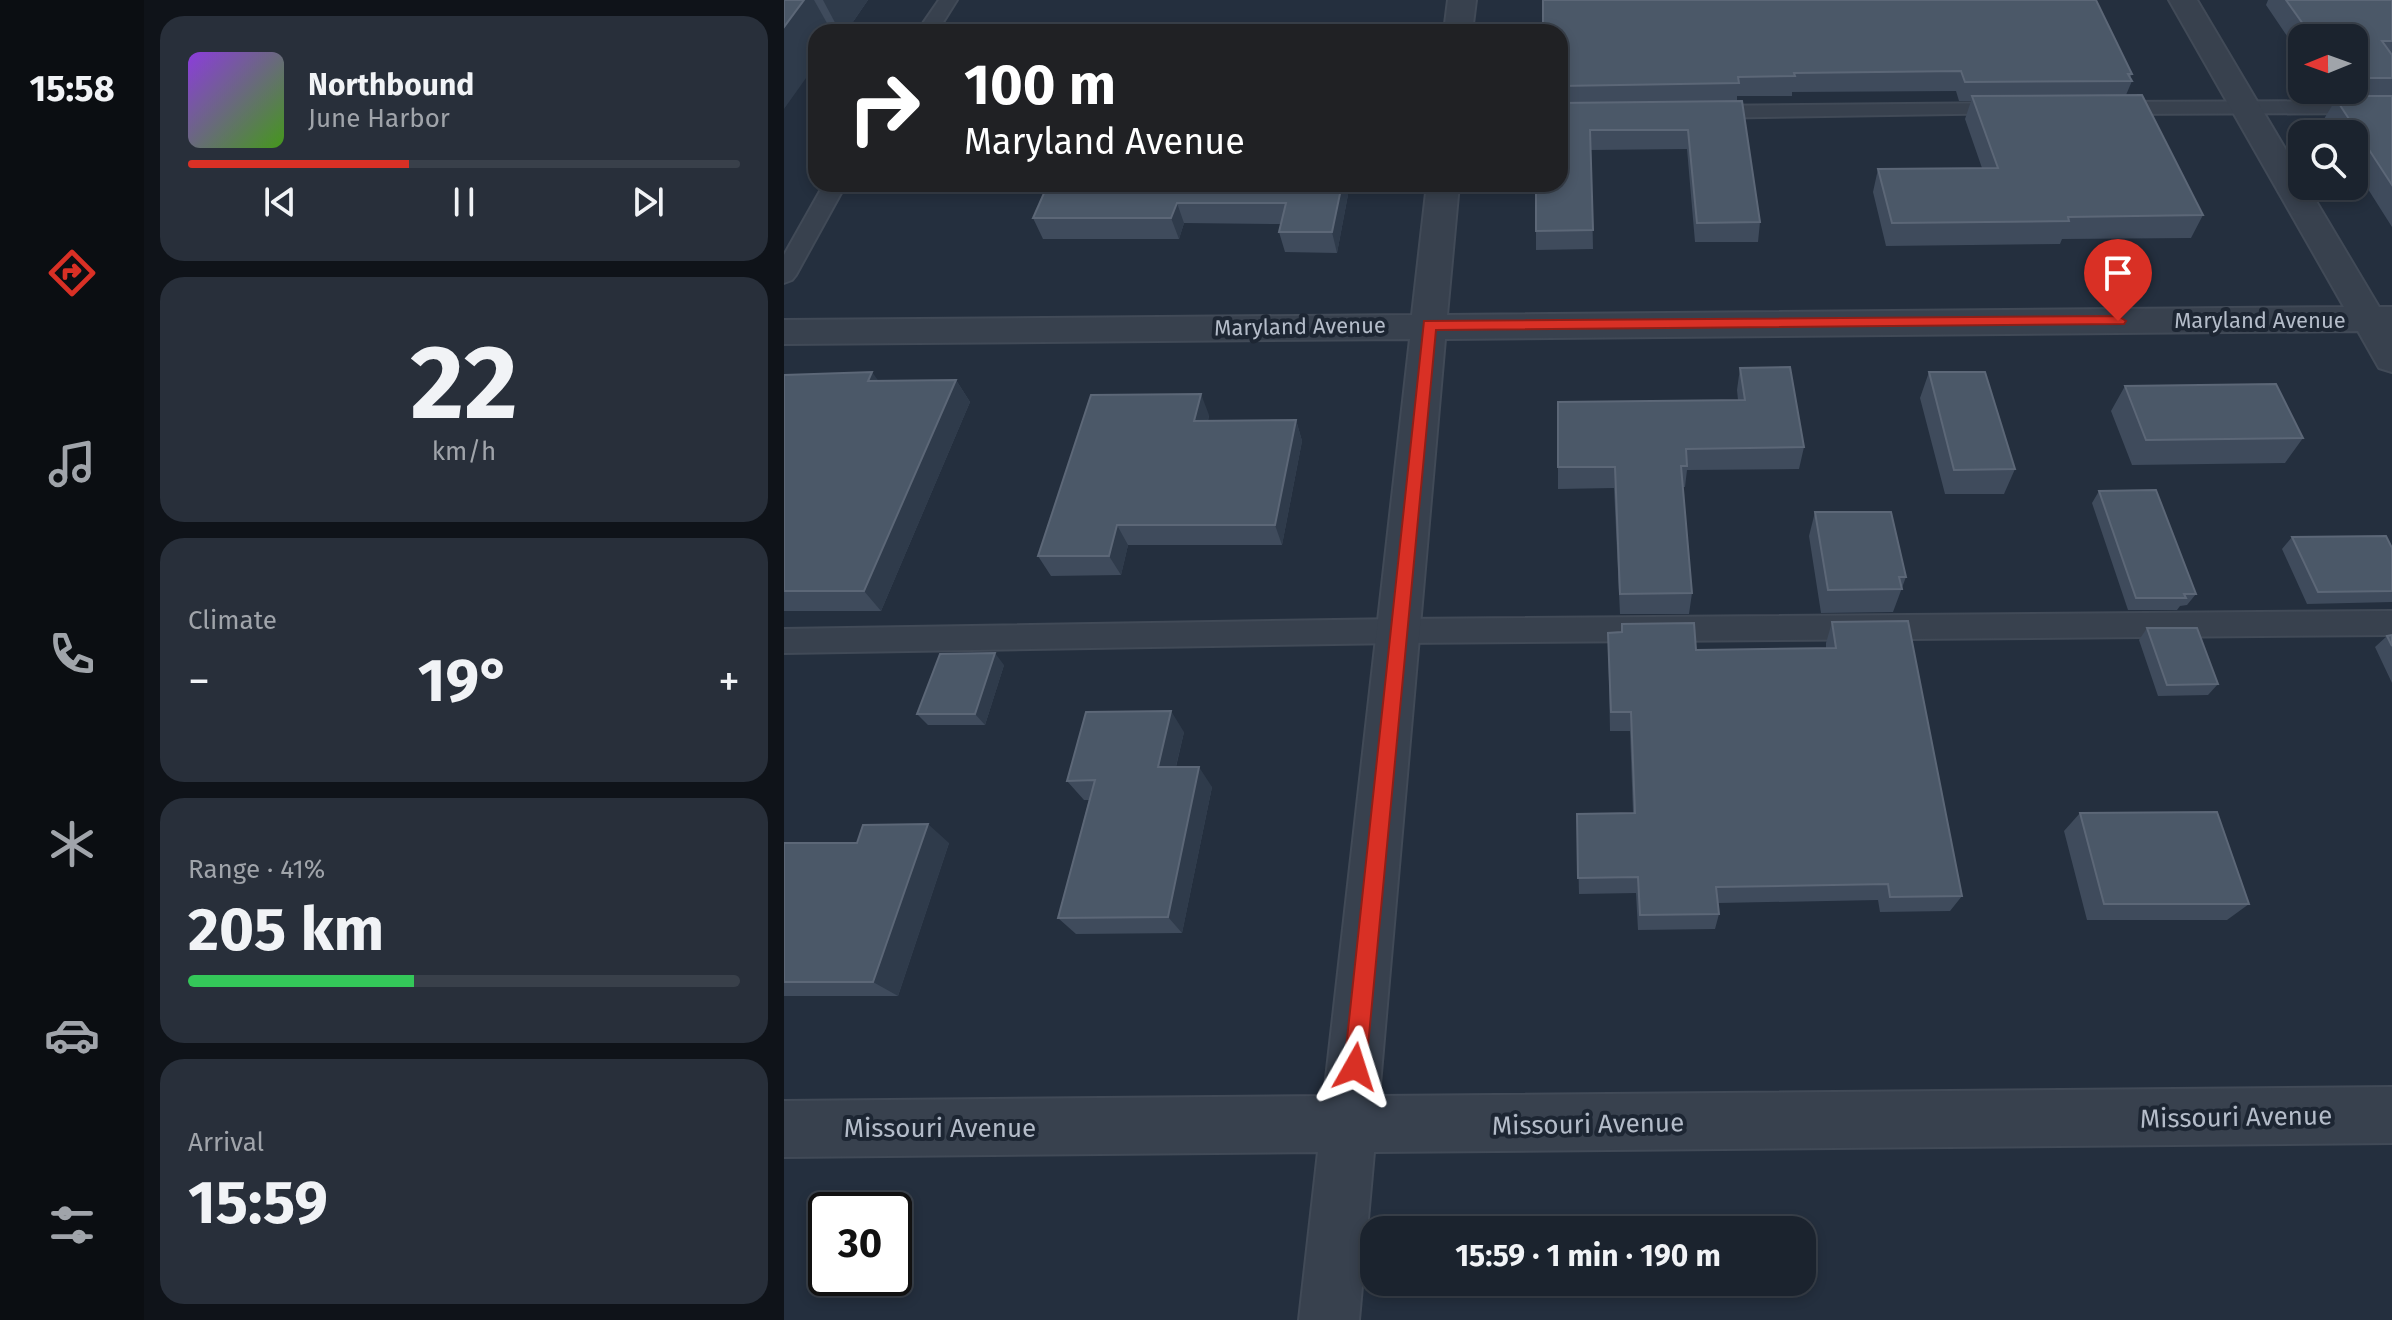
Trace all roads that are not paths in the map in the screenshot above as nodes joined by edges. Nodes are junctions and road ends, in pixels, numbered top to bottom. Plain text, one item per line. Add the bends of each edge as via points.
1 (948, 0) edge
2 (1462, 0) edge
3 (2183, 0) edge
4 (932, 24) edge
5 (1459, 24) edge
6 (2246, 107) junction
7 (2392, 107) edge
8 (2086, 108) edge
9 (2038, 109) edge
10 (1688, 112) edge
11 (831, 192) edge
12 (1442, 192) edge
13 (784, 275) edge
14 (2381, 320) edge
15 (1429, 325) junction
16 (784, 332) edge
17 (2392, 359) edge
18 (2392, 623) edge
19 (1399, 631) junction
20 (784, 641) edge
21 (2392, 1115) edge
22 (1349, 1126) junction
23 (784, 1129) edge
24 (1329, 1320) edge

1 - 4 lane
2 - 5 street
3 - 6 street
6 - 7 lane
6 - 8 lane
6 - 14 street
9 - 10 lane
11 - 13 lane
12 - 15 street
14 - 15 street, Maryland Avenue
14 - 17 street
15 - 16 street, Maryland Avenue
15 - 19 street
18 - 19 lane
19 - 20 lane
19 - 22 street
21 - 22 street, Missouri Avenue
22 - 23 street, Missouri Avenue
22 - 24 street

